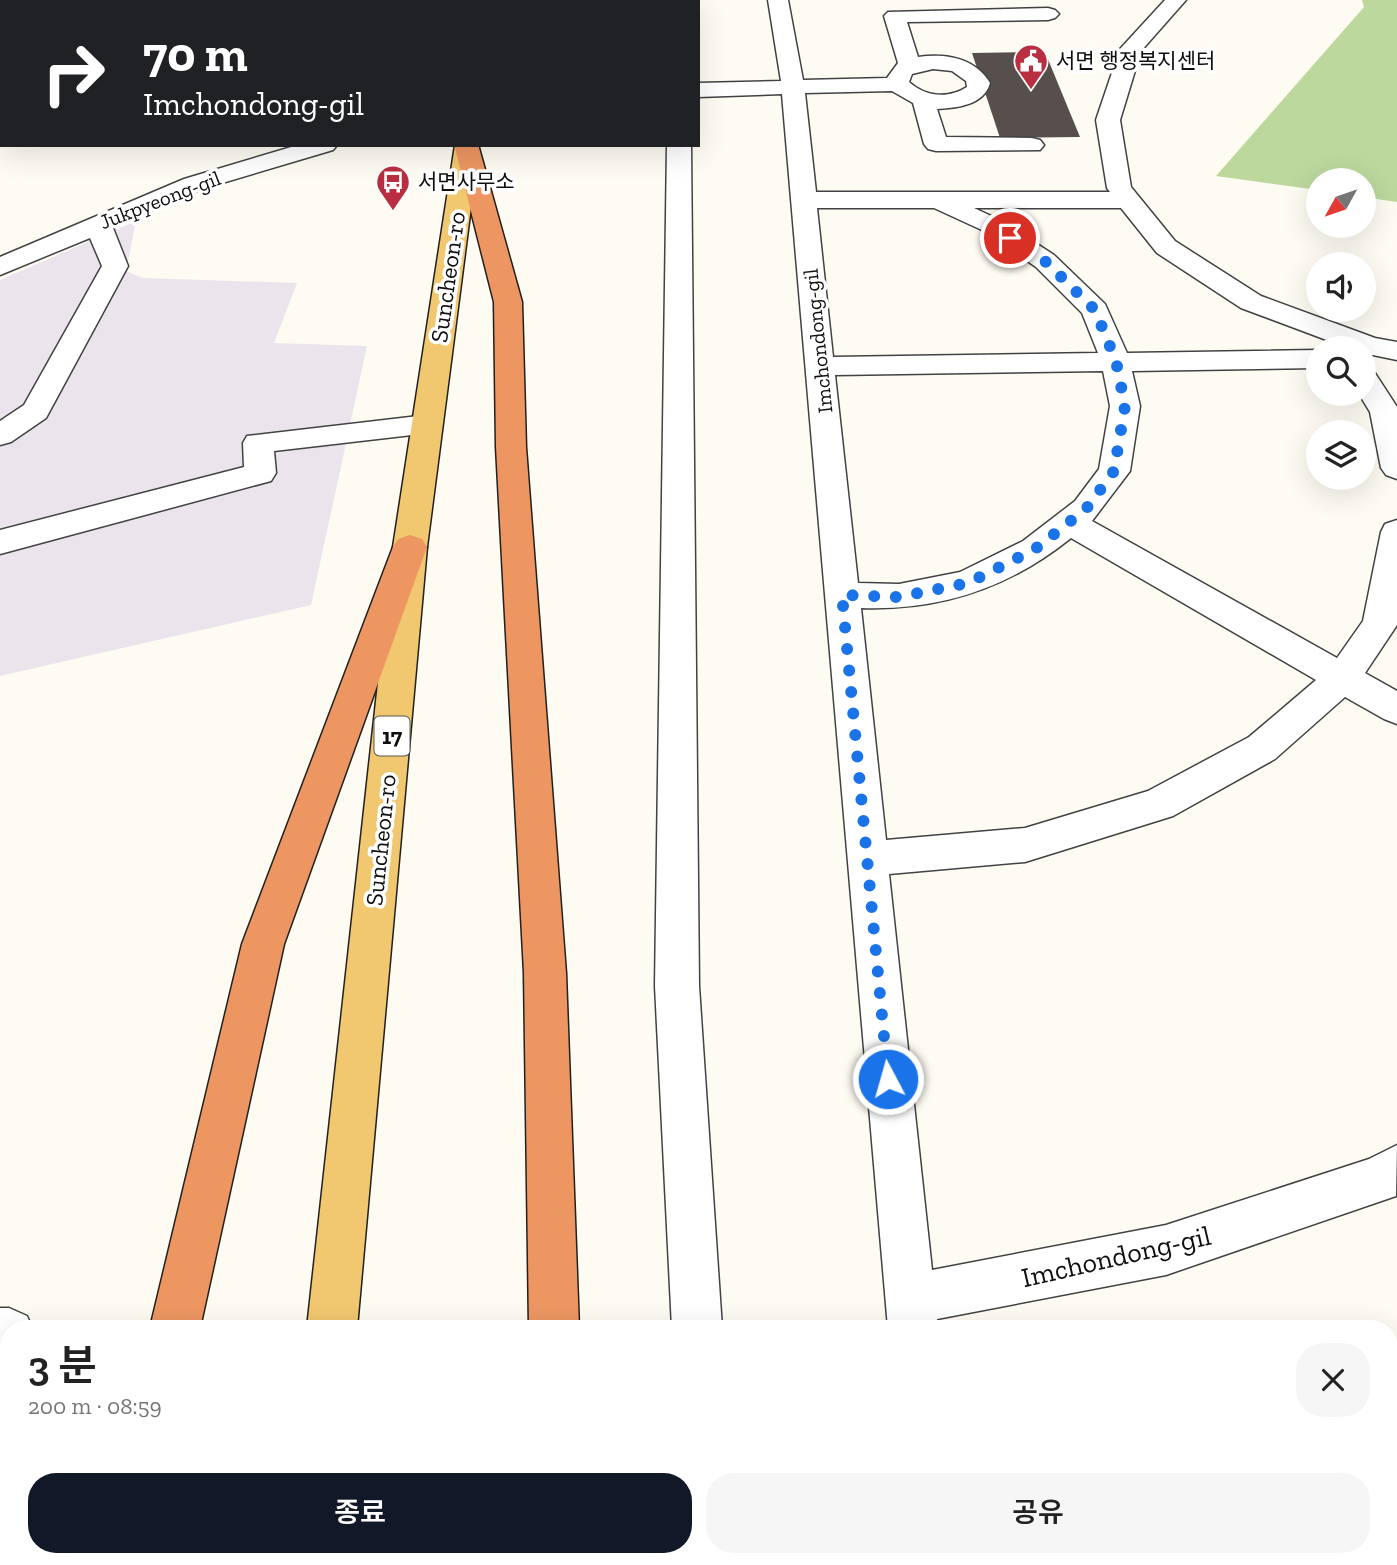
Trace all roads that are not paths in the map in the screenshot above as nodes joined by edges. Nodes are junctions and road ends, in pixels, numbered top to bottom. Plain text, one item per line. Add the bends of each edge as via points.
1 (778, 0) edge
2 (1176, 0) edge
3 (1048, 14) dead end
4 (904, 75) junction
5 (793, 87) junction
6 (700, 90) edge
7 (923, 99) junction
8 (1032, 145) dead end
9 (318, 147) edge
10 (467, 147) edge
11 (467, 147) edge
12 (678, 147) edge
13 (804, 201) junction
14 (940, 201) junction
15 (1128, 201) junction
16 (98, 224) junction
17 (0, 267) edge
18 (1397, 351) edge
19 (1397, 357) edge
20 (1376, 358) edge
21 (1306, 359) edge
22 (1116, 361) junction
23 (820, 366) junction
24 (1376, 398) edge
25 (427, 425) junction
26 (0, 435) edge
27 (1397, 468) edge
28 (1068, 522) junction
29 (1397, 531) edge
30 (0, 542) edge
31 (410, 547) junction
32 (842, 595) junction
33 (1342, 678) junction
34 (1397, 709) edge
35 (867, 859) junction
36 (1397, 1169) edge
37 (911, 1314) edge
38 (177, 1320) edge
39 (333, 1320) edge
40 (554, 1320) edge
41 (697, 1320) edge

1 - 5 street, Imchondong-gil
2 - 15 street via 1131,49 1108,120 1119,188
3 - 4 street via 895,16
4 - 5 street
4 - 7 street via 912,95
4 - 7 street via 933,62 970,71 979,83 971,95 961,99
5 - 6 street
5 - 13 street, Imchondong-gil
7 - 8 street via 936,144
9 - 16 street, Jukpyeong-gil via 193,184
10 - 25 main road, Suncheon-ro / 17
11 - 40 highway via 508,302 511,447 544,973
12 - 41 street via 677,986
13 - 14 street
13 - 23 street, Imchondong-gil
14 - 15 street
14 - 22 street via 993,226 1045,261 1095,310
15 - 18 street via 1166,247 1251,302 1369,346
16 - 17 street, Jukpyeong-gil
16 - 26 street via 115,266 34,411
19 - 20 street
21 - 22 street
22 - 23 street
22 - 28 street via 1125,406 1114,471 1086,509
23 - 32 street, Imchondong-gil
24 - 27 street via 1385,412
25 - 30 street via 258,443 260,473
25 - 31 main road, Suncheon-ro / 17
28 - 32 street via 1035,549 968,583 899,597
28 - 33 street
29 - 33 street via 1380,624
31 - 38 highway via 263,944
31 - 39 main road, Suncheon-ro / 17
32 - 35 street, Imchondong-gil
33 - 34 street
33 - 35 street via 1262,748 1159,804 1025,845
35 - 37 street, Imchondong-gil
36 - 37 street, Imchondong-gil via 1166,1250

